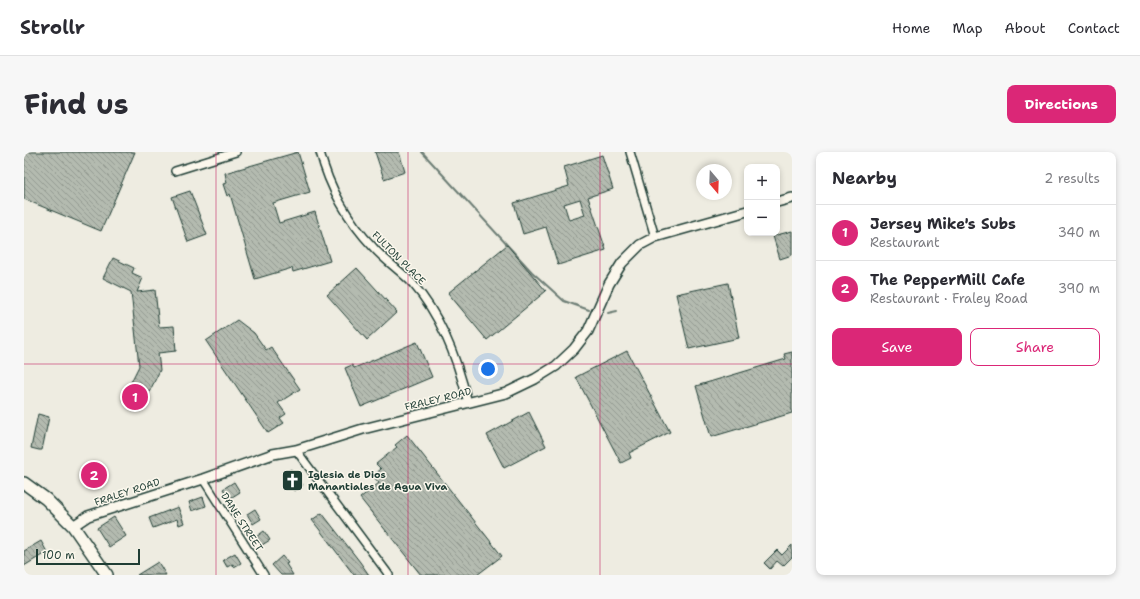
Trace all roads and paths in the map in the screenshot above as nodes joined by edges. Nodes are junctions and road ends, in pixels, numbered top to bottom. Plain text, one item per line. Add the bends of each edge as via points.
1 (236, 152) edge
2 (320, 152) edge
3 (630, 152) edge
4 (175, 171) dead end
5 (792, 198) edge
6 (780, 201) edge
7 (744, 212) edge
8 (655, 237) junction
9 (468, 403) junction
10 (296, 450) junction
11 (203, 479) junction
12 (24, 483) edge
13 (73, 526) junction
14 (107, 575) edge
15 (264, 575) edge
16 (389, 575) edge

1 - 4 street
2 - 9 street, FULTON PLACE via 326,174 344,210 373,248 413,284 430,308 452,353
3 - 8 street
5 - 6 street
7 - 8 street, FRALEY ROAD
8 - 9 street, FRALEY ROAD via 640,244 622,263 609,284 588,331 556,366 506,393
9 - 10 street, FRALEY ROAD via 363,429
10 - 11 street, FRALEY ROAD via 273,454
10 - 16 street
11 - 13 street, FRALEY ROAD via 88,516
11 - 15 street, DANE STREET
12 - 13 main road via 46,499
13 - 14 main road

